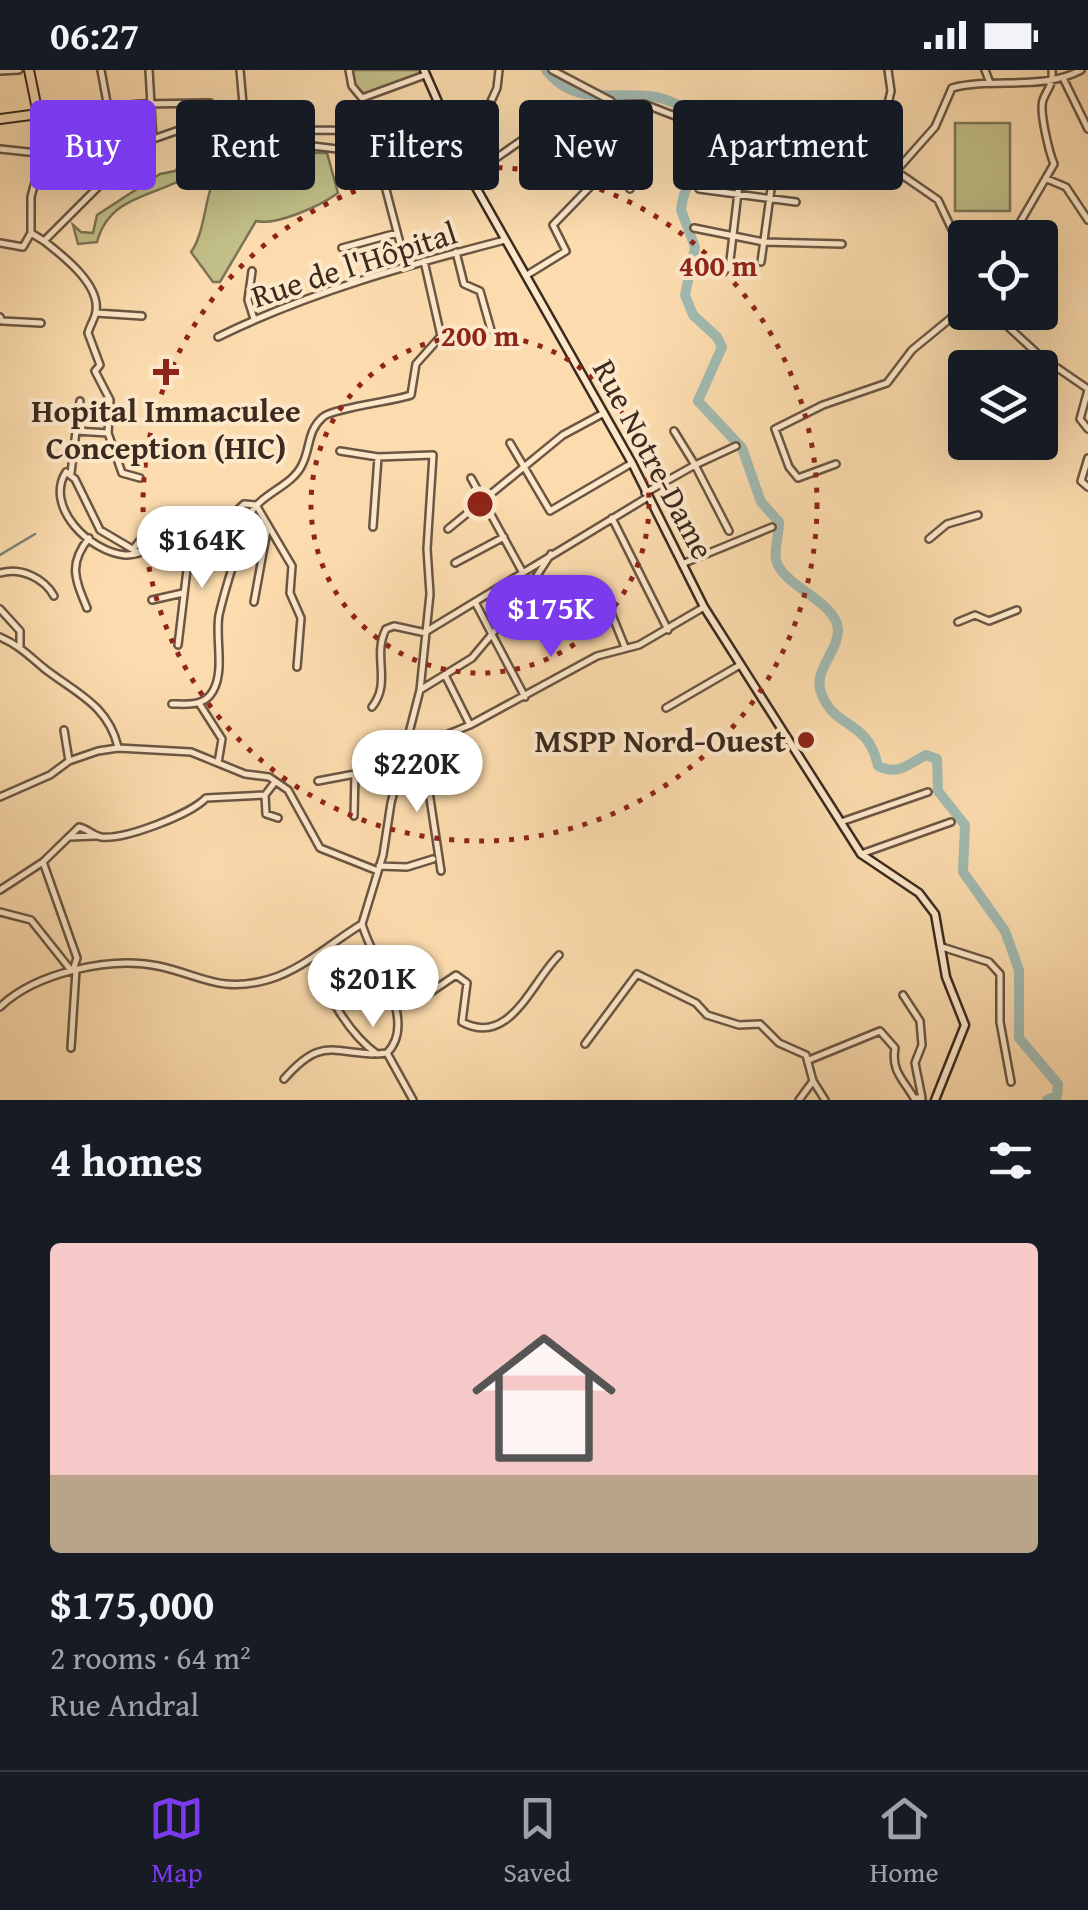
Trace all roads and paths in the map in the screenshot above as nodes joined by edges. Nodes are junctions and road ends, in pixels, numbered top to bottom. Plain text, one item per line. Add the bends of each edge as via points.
1 (18, 70) edge
2 (30, 70) edge
3 (101, 70) edge
4 (149, 70) edge
5 (240, 70) edge
6 (349, 70) edge
7 (499, 70) edge
8 (888, 70) edge
9 (985, 70) edge
10 (1052, 70) edge
11 (1081, 70) edge
12 (0, 71) edge
13 (557, 72) edge
14 (424, 73) edge
15 (1064, 80) junction
16 (1052, 81) junction
17 (990, 83) junction
18 (35, 100) edge
19 (105, 100) edge
20 (152, 100) edge
21 (242, 100) edge
22 (435, 100) edge
23 (492, 100) edge
24 (608, 100) edge
25 (889, 100) edge
26 (30, 115) edge
27 (0, 119) edge
28 (1088, 130) edge
29 (519, 139) edge
30 (0, 149) edge
31 (30, 153) edge
32 (499, 154) edge
33 (903, 163) edge
34 (903, 176) edge
35 (1046, 179) junction
36 (33, 190) edge
37 (95, 190) edge
38 (387, 190) edge
39 (477, 190) edge
40 (586, 190) edge
41 (705, 190) edge
42 (739, 190) edge
43 (772, 190) edge
44 (738, 196) junction
45 (771, 200) junction
46 (796, 202) dead end
47 (1022, 220) edge
48 (1088, 220) edge
49 (948, 221) edge
50 (694, 228) dead end
51 (32, 233) junction
52 (398, 233) junction
53 (732, 237) junction
54 (505, 240) junction
55 (44, 241) junction
56 (764, 242) junction
57 (0, 243) edge
58 (842, 244) dead end
59 (342, 248) dead end
60 (456, 252) junction
61 (424, 261) junction
62 (761, 262) dead end
63 (406, 266) junction
64 (729, 269) dead end
65 (252, 271) dead end
66 (527, 275) junction
67 (96, 314) junction
68 (142, 316) dead end
69 (0, 317) edge
70 (254, 318) junction
71 (948, 320) edge
72 (41, 323) dead end
73 (491, 330) dead end
74 (1012, 330) edge
75 (218, 336) dead end
76 (1088, 390) edge
77 (80, 401) dead end
78 (602, 414) junction
79 (1088, 429) edge
80 (76, 431) junction
81 (674, 431) dead end
82 (108, 434) junction
83 (510, 443) dead end
84 (736, 446) dead end
85 (340, 451) dead end
86 (378, 457) junction
87 (1088, 458) edge
88 (632, 463) junction
89 (836, 464) dead end
90 (695, 465) junction
91 (524, 467) junction
92 (71, 473) junction
93 (140, 478) dead end
94 (471, 478) dead end
95 (1088, 487) edge
96 (646, 495) junction
97 (484, 501) junction
98 (256, 505) junction
99 (978, 514) dead end
100 (612, 518) junction
101 (268, 525) junction
102 (373, 526) dead end
103 (772, 527) dead end
104 (448, 528) dead end
105 (730, 531) dead end
106 (146, 534) dead end
107 (191, 536) junction
108 (504, 537) junction
109 (88, 538) junction
110 (930, 540) dead end
111 (136, 551) junction
112 (551, 554) junction
113 (455, 563) dead end
114 (682, 564) junction
115 (0, 573) edge
116 (524, 573) junction
117 (183, 593) junction
118 (54, 596) dead end
119 (523, 597) junction
120 (152, 600) dead end
121 (254, 602) dead end
122 (476, 604) junction
123 (704, 607) junction
124 (87, 608) dead end
125 (0, 609) edge
126 (1017, 610) dead end
127 (958, 622) dead end
128 (541, 628) junction
129 (668, 630) junction
130 (426, 632) junction
131 (492, 634) junction
132 (0, 637) edge
133 (178, 644) dead end
134 (550, 645) dead end
135 (20, 646) junction
136 (625, 647) junction
137 (740, 665) junction
138 (297, 667) dead end
139 (445, 675) junction
140 (420, 690) junction
141 (525, 697) junction
142 (199, 703) junction
143 (172, 704) dead end
144 (372, 707) dead end
145 (666, 708) dead end
146 (470, 725) junction
147 (64, 730) dead end
148 (118, 748) junction
149 (410, 751) junction
150 (69, 760) junction
151 (402, 760) junction
152 (218, 764) junction
153 (355, 774) junction
154 (318, 781) dead end
155 (275, 782) junction
156 (928, 792) dead end
157 (265, 794) junction
158 (0, 798) edge
159 (354, 816) dead end
160 (278, 818) dead end
161 (840, 822) junction
162 (951, 822) dead end
163 (70, 836) junction
164 (94, 836) junction
165 (863, 855) junction
166 (433, 858) dead end
167 (43, 862) junction
168 (378, 868) junction
169 (441, 871) dead end
170 (0, 890) edge
171 (0, 912) edge
172 (362, 924) junction
173 (942, 947) junction
174 (316, 955) junction
175 (559, 955) dead end
176 (74, 970) junction
177 (903, 995) dead end
178 (393, 1004) junction
179 (0, 1007) edge
180 (586, 1044) dead end
181 (71, 1048) dead end
182 (388, 1053) junction
183 (377, 1054) junction
184 (810, 1060) junction
185 (284, 1078) dead end
186 (813, 1081) junction
187 (1011, 1082) dead end
188 (412, 1100) edge
189 (798, 1100) edge
190 (825, 1100) edge
191 (935, 1100) edge

1 - 12 street
2 - 18 main road
3 - 19 street
4 - 20 street
5 - 21 street
6 - 14 street via 362,98
7 - 23 street
8 - 25 street
9 - 17 street
10 - 16 street
11 - 15 street
13 - 24 street
14 - 22 street, Rue Notre-Dame
15 - 16 street
15 - 28 street
16 - 17 street
16 - 35 street via 1042,101 1044,143 1054,164
17 - 33 street via 952,88 935,127
26 - 27 main road
29 - 32 street
30 - 31 street
34 - 49 street via 938,200
35 - 47 street
35 - 48 street via 1066,187
36 - 51 street
37 - 55 street
38 - 52 street
39 - 54 street, Rue Notre-Dame
40 - 66 street via 552,225 566,250
41 - 44 street
42 - 44 street
43 - 45 street
44 - 45 street
44 - 53 street
45 - 46 street
45 - 56 street
50 - 53 street
51 - 55 street
51 - 57 street via 23,247
52 - 59 street
52 - 63 street
53 - 56 street
53 - 64 street
54 - 60 street, Rue de l'Hôpital
54 - 66 street, Rue Notre-Dame
55 - 67 street via 86,282
56 - 58 street
56 - 62 street
60 - 61 street, Rue de l'Hôpital
60 - 73 street via 464,284 480,291
61 - 63 street, Rue de l'Hôpital
61 - 98 street via 440,336 416,364 411,394 328,413 310,434 302,465
63 - 70 street, Rue de l'Hôpital
65 - 70 street via 248,300
66 - 78 street, Rue Notre-Dame
67 - 68 street
67 - 82 street via 88,333 100,365 95,371 110,400
69 - 72 street
70 - 75 street, Rue de l'Hôpital
71 - 89 street via 912,350 888,383 775,429 798,478
74 - 76 street
76 - 79 street via 1080,419
77 - 80 street
78 - 88 street, Rue Notre-Dame
78 - 91 street
80 - 82 street
80 - 92 street
81 - 90 street
82 - 93 street via 122,473
83 - 91 street
84 - 90 street
85 - 86 street
86 - 102 street
86 - 130 street via 433,455
87 - 95 street via 1081,480
88 - 91 street via 550,512
88 - 96 street, Rue Notre-Dame
90 - 96 street
90 - 105 street
91 - 97 street
92 - 109 street via 62,478 62,506
92 - 111 street via 100,530
94 - 97 street
96 - 100 street
96 - 114 street, Rue Notre-Dame
97 - 104 street
97 - 108 street
98 - 101 street
98 - 107 street via 244,504 218,528
98 - 142 street via 218,619 216,685
99 - 110 street via 946,524
100 - 112 street
100 - 129 street
101 - 121 street
101 - 138 street via 292,566 290,593 301,618
103 - 114 street
106 - 111 street
107 - 111 street via 170,550
107 - 117 street
108 - 113 street
108 - 116 street
109 - 111 street via 115,553
109 - 124 street via 73,567
112 - 116 street
112 - 119 street
114 - 123 street, Rue Notre-Dame
115 - 118 street via 40,578
116 - 122 street
117 - 120 street
117 - 133 street
119 - 128 street
119 - 131 street
122 - 130 street
122 - 131 street
123 - 129 street
123 - 137 street, Rue Notre-Dame
125 - 135 street via 20,631
126 - 127 street via 989,621 974,615
128 - 134 street
128 - 136 street via 605,598
129 - 136 street
130 - 140 street
130 - 144 street via 386,628 384,686
131 - 139 street
131 - 141 street
132 - 135 street
135 - 148 street via 97,706
136 - 141 street
137 - 145 street
137 - 161 street, Rue Notre-Dame
139 - 140 street
139 - 146 street
140 - 149 street
141 - 146 street
142 - 143 street
142 - 152 street via 222,739
146 - 149 street
147 - 150 street
148 - 150 street
148 - 152 street via 190,752
149 - 151 street
149 - 169 street via 426,772
150 - 158 street
151 - 153 street via 372,761
151 - 168 street
152 - 155 street
153 - 154 street
153 - 159 street
155 - 157 street
155 - 168 street via 288,790 320,848
156 - 161 street
157 - 160 street via 266,814
157 - 164 street via 206,798 190,813
161 - 165 street, Rue Notre-Dame
162 - 165 street
163 - 164 street
163 - 164 street via 82,826
163 - 167 street
165 - 173 street via 925,899
166 - 168 street
167 - 170 street
167 - 176 street via 77,958
168 - 172 street
171 - 176 street via 31,920
172 - 174 street
172 - 178 street
173 - 187 street via 989,962 1000,974
173 - 191 street via 965,1025
174 - 176 street via 270,979 211,986 159,966 120,962
174 - 183 street via 320,976 359,1042
175 - 178 street via 502,1024 462,1022 466,983 456,975 422,998
176 - 179 street via 16,992
176 - 181 street
177 - 184 street via 920,1021 915,1063 922,1098 914,1098 900,1079 895,1048 880,1031
178 - 182 street via 400,1039
180 - 184 street via 637,974 696,1003 707,1016 760,1024 779,1044
182 - 183 street
182 - 188 street
183 - 185 street via 327,1050 298,1062
184 - 186 street
186 - 189 street
186 - 190 street

